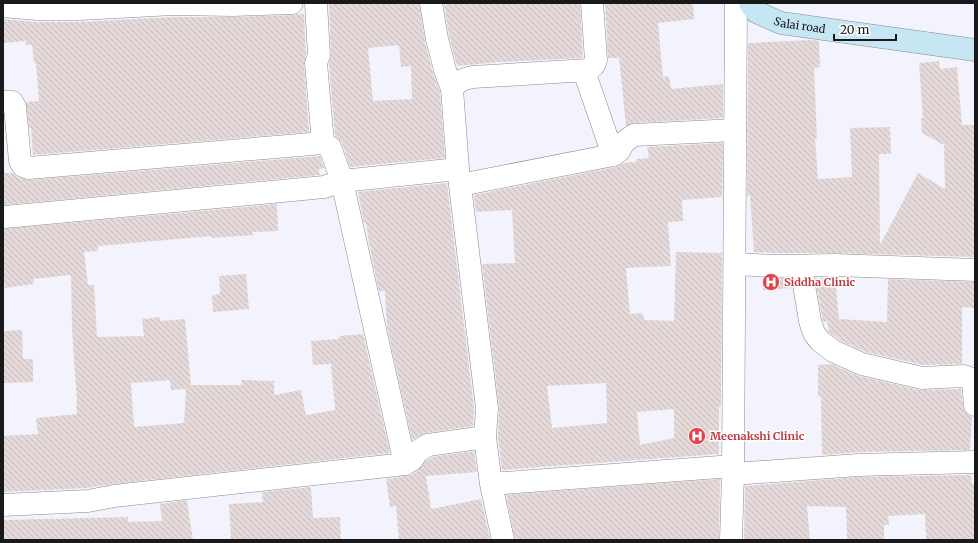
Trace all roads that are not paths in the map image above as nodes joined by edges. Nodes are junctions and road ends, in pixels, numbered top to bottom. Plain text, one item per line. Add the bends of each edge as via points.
1 (292, 3) edge
2 (316, 3) edge
3 (431, 3) edge
4 (592, 3) edge
5 (736, 3) edge
6 (750, 3) edge
7 (3, 6) edge
8 (975, 50) edge
9 (584, 71) junction
10 (452, 89) junction
11 (3, 102) edge
12 (735, 130) junction
13 (323, 143) junction
14 (613, 155) junction
15 (459, 177) junction
16 (342, 181) junction
17 (5, 217) dead end
18 (735, 264) junction
19 (801, 267) junction
20 (975, 270) edge
21 (975, 405) edge
22 (485, 437) junction
23 (975, 462) edge
24 (405, 464) junction
25 (733, 470) junction
26 (491, 484) junction
27 (3, 505) edge
28 (503, 540) edge
29 (731, 540) edge

1 - 7 street via 173,4 73,9
2 - 13 street via 319,54 316,62
3 - 10 street via 437,39
4 - 9 street via 596,60 592,68
5 - 12 street
6 - 8 main road, Salai road via 756,12 781,24
9 - 10 street via 464,78
9 - 14 street
10 - 15 street
11 - 13 street via 12,102 16,107 20,161 23,166 29,168
12 - 14 street via 634,135
12 - 18 street
13 - 16 street via 332,149
14 - 15 street
15 - 16 street
15 - 22 street via 487,408
16 - 17 street via 324,187
16 - 24 street
18 - 19 street
18 - 25 street
19 - 20 street via 835,265
19 - 21 street via 810,321 820,341 833,351 862,364 922,378 969,378 973,382
22 - 24 street via 428,445
22 - 26 street
23 - 25 street
24 - 27 street via 88,500
25 - 26 street
25 - 29 street
26 - 28 street

